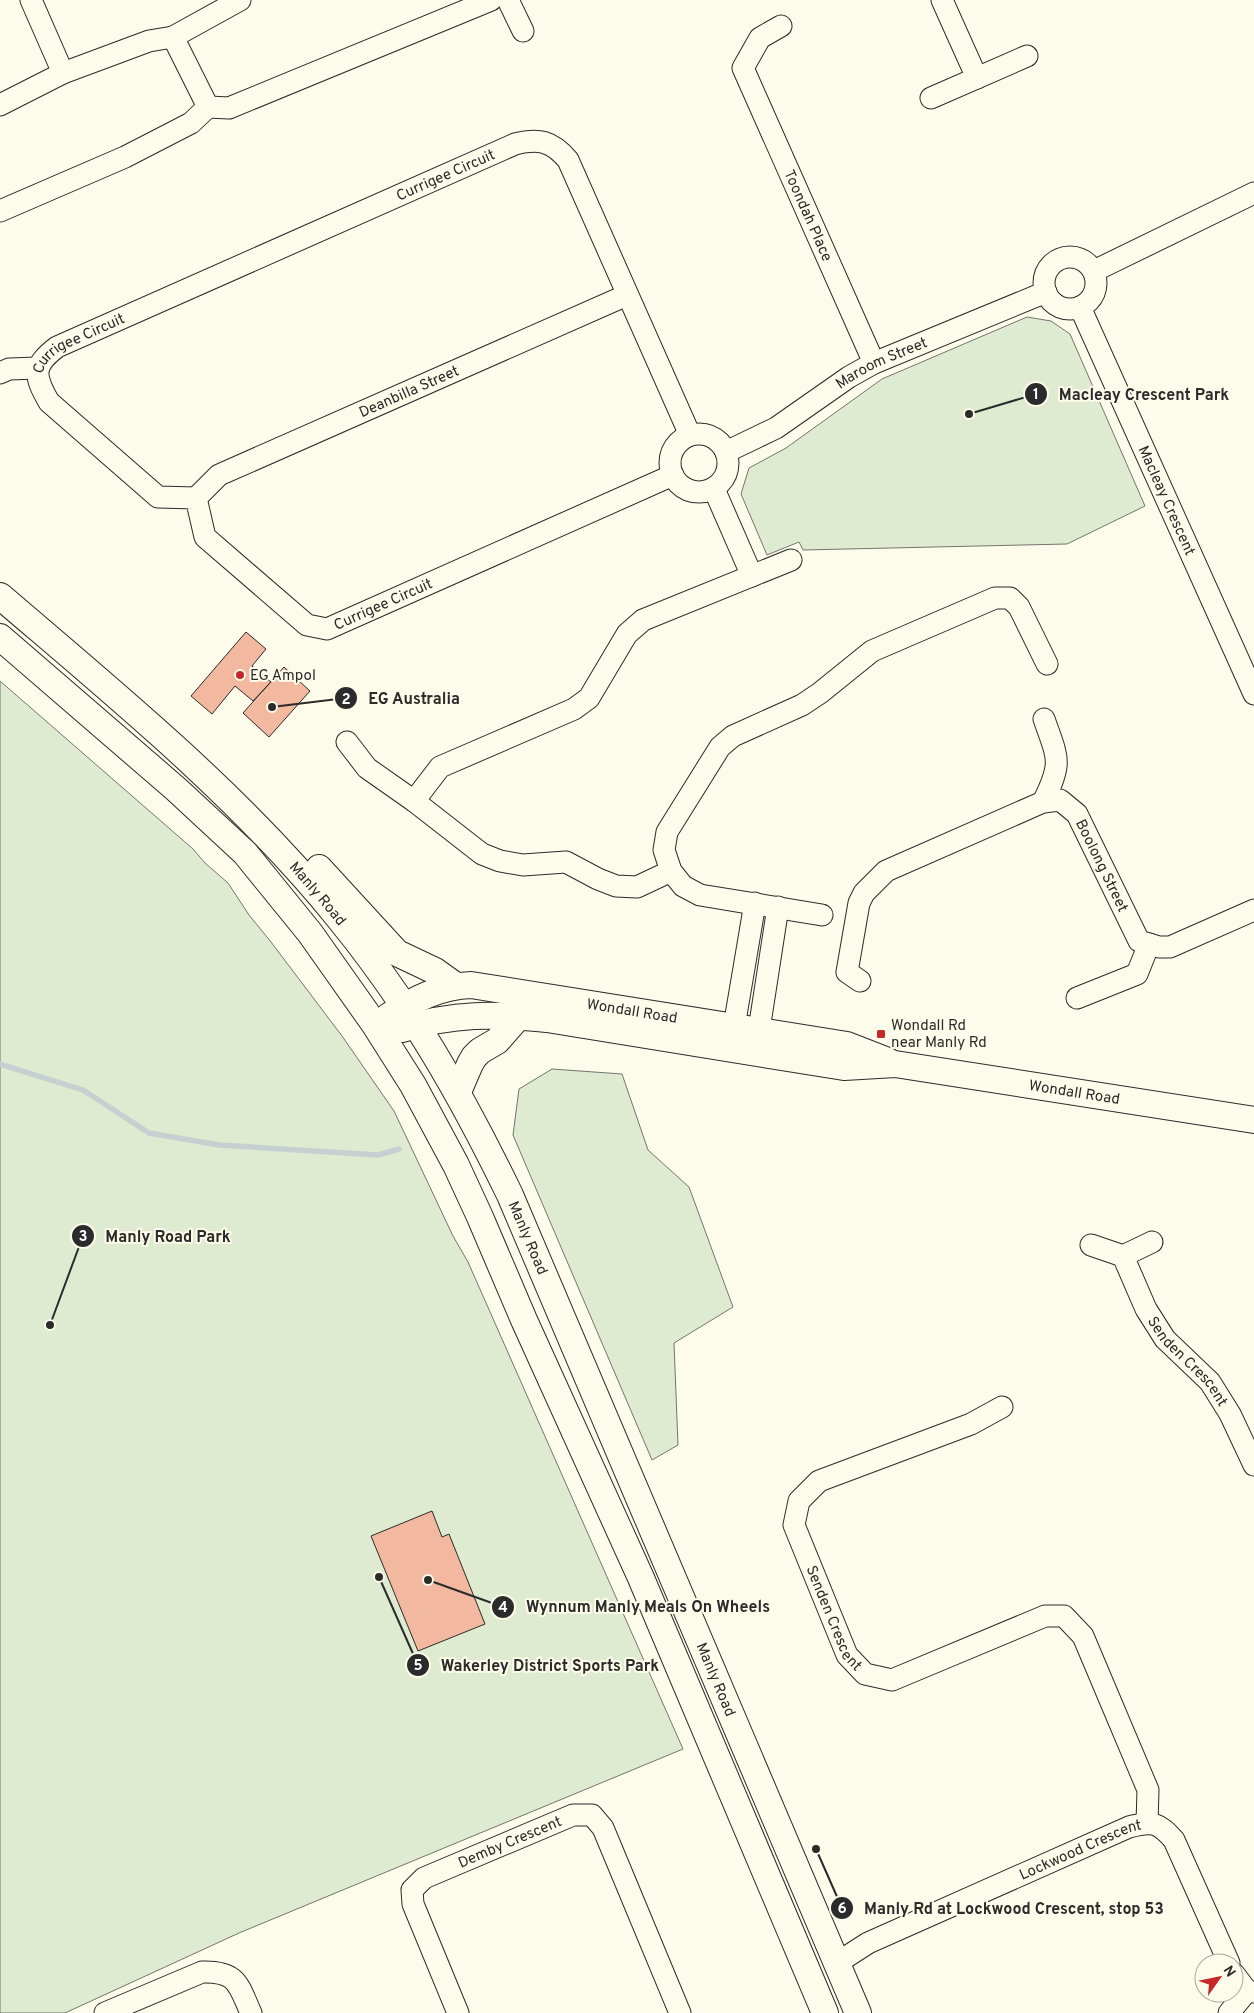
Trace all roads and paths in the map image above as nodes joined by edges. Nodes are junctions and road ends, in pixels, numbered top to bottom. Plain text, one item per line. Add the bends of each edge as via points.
1 (31, 0) edge
2 (240, 0) edge
3 (491, 0) edge
4 (508, 0) edge
5 (942, 0) edge
6 (781, 26) dead end
7 (523, 31) dead end
8 (173, 37) junction
9 (1027, 56) dead end
10 (63, 73) junction
11 (977, 78) junction
12 (931, 98) dead end
13 (0, 105) edge
14 (208, 107) junction
15 (1254, 193) edge
16 (0, 211) edge
17 (1094, 271) junction
18 (1046, 292) junction
19 (627, 294) junction
20 (1080, 307) junction
21 (874, 363) junction
22 (38, 368) junction
23 (0, 373) edge
24 (690, 435) junction
25 (726, 452) junction
26 (672, 475) junction
27 (714, 489) junction
28 (196, 498) junction
29 (791, 560) dead end
30 (752, 576) junction
31 (0, 596) edge
32 (0, 637) edge
33 (1047, 664) dead end
34 (1254, 694) edge
35 (1044, 719) dead end
36 (348, 742) dead end
37 (224, 793) junction
38 (414, 801) junction
39 (1043, 802) junction
40 (671, 871) junction
41 (755, 904) junction
42 (778, 907) junction
43 (1254, 910) edge
44 (822, 915) dead end
45 (1149, 944) junction
46 (860, 981) dead end
47 (456, 986) junction
48 (1077, 998) dead end
49 (411, 1015) junction
50 (519, 1016) junction
51 (746, 1028) junction
52 (378, 1030) junction
53 (895, 1064) junction
54 (458, 1092) junction
55 (1254, 1120) edge
56 (1152, 1242) dead end
57 (1091, 1245) dead end
58 (1123, 1256) junction
59 (1002, 1407) dead end
60 (1254, 1465) edge
61 (1147, 1823) junction
62 (1225, 1953) edge
63 (837, 1963) junction
64 (1251, 1992) edge
65 (105, 2013) edge
66 (251, 2013) edge
67 (458, 2013) edge
68 (680, 2013) edge
69 (825, 2013) edge
70 (858, 2013) edge
71 (1229, 2013) edge

1 - 10 street
2 - 8 street
3 - 14 street via 229,108
4 - 7 street
5 - 11 street
6 - 21 street, Toondah Place via 760,38 744,68
8 - 10 street via 149,41
8 - 14 street
9 - 11 street
10 - 13 street
11 - 12 street
14 - 16 street via 191,124
15 - 17 street
17 - 18 street via 1079,258 1059,259 1046,273
17 - 20 street via 1095,292
18 - 20 street via 1060,307
18 - 21 street, Maroom Street
19 - 22 street, Currigee Circuit via 568,160 559,149 544,142 529,141 506,148 56,347 43,358
19 - 24 street, Currigee Circuit
19 - 28 street, Deanbilla Street via 219,475
20 - 34 street, Macleay Crescent
21 - 25 street, Maroom Street via 776,428
22 - 23 street via 9,369
22 - 28 street, Currigee Circuit via 40,386 49,402 158,497
24 - 25 street via 712,437
24 - 26 street via 673,450
25 - 27 street via 728,470
26 - 27 street via 690,491
26 - 28 street, Currigee Circuit via 327,629 307,624 205,537
27 - 30 street
29 - 30 street
30 - 38 street via 643,620 627,634 589,698 574,708 440,767
31 - 37 main road, Manly Road
32 - 52 main road, Manly Road via 191,802 244,853 310,933
33 - 40 street via 1019,607 1010,598 995,598 872,652 820,694 733,736 720,747 668,832 664,850
35 - 39 street via 1058,758 1055,778
36 - 38 street via 367,768
37 - 47 main road via 250,800 270,815 397,953 435,971
37 - 49 main road, Manly Road via 338,917
38 - 40 street via 482,854 500,861 523,865 566,862 616,886 637,887
39 - 45 street, Boolong Street via 1060,800 1078,814 1139,941
39 - 46 street via 886,871 864,893 859,903 847,972
40 - 41 street via 683,886 700,895
41 - 42 street
41 - 51 street
42 - 44 street
42 - 51 street
43 - 45 street via 1170,947
45 - 48 street via 1139,979
47 - 49 main road, Wondall Road via 428,994
47 - 51 main road, Wondall Road via 486,986
49 - 50 main road, Wondall Road via 441,1018
49 - 52 main road, Wondall Road
49 - 54 main road, Manly Road
50 - 53 main road, Wondall Road via 844,1067
50 - 54 main road via 497,1040 474,1058
51 - 53 main road, Wondall Road via 846,1045
52 - 69 main road, Manly Road via 434,1122 480,1217 651,1600
53 - 55 main road, Wondall Road
54 - 63 main road, Manly Road via 510,1195
56 - 58 street
57 - 58 street
58 - 60 street, Senden Crescent via 1146,1309 1165,1339 1210,1382 1230,1414
59 - 61 street, Senden Crescent via 971,1424 820,1481 798,1501 794,1525 847,1655 865,1674 892,1680 1045,1616 1064,1616 1083,1636 1148,1790
61 - 62 street, Lockwood Crescent via 1163,1827 1174,1840
61 - 63 street, Lockwood Crescent via 1120,1831 904,1926 868,1943
63 - 70 main road, Manly Road
64 - 71 street
65 - 66 street via 202,1972 218,1972 232,1978
67 - 68 street, Demby Crescent via 413,1904 412,1890 424,1878 573,1815 592,1815 603,1828

